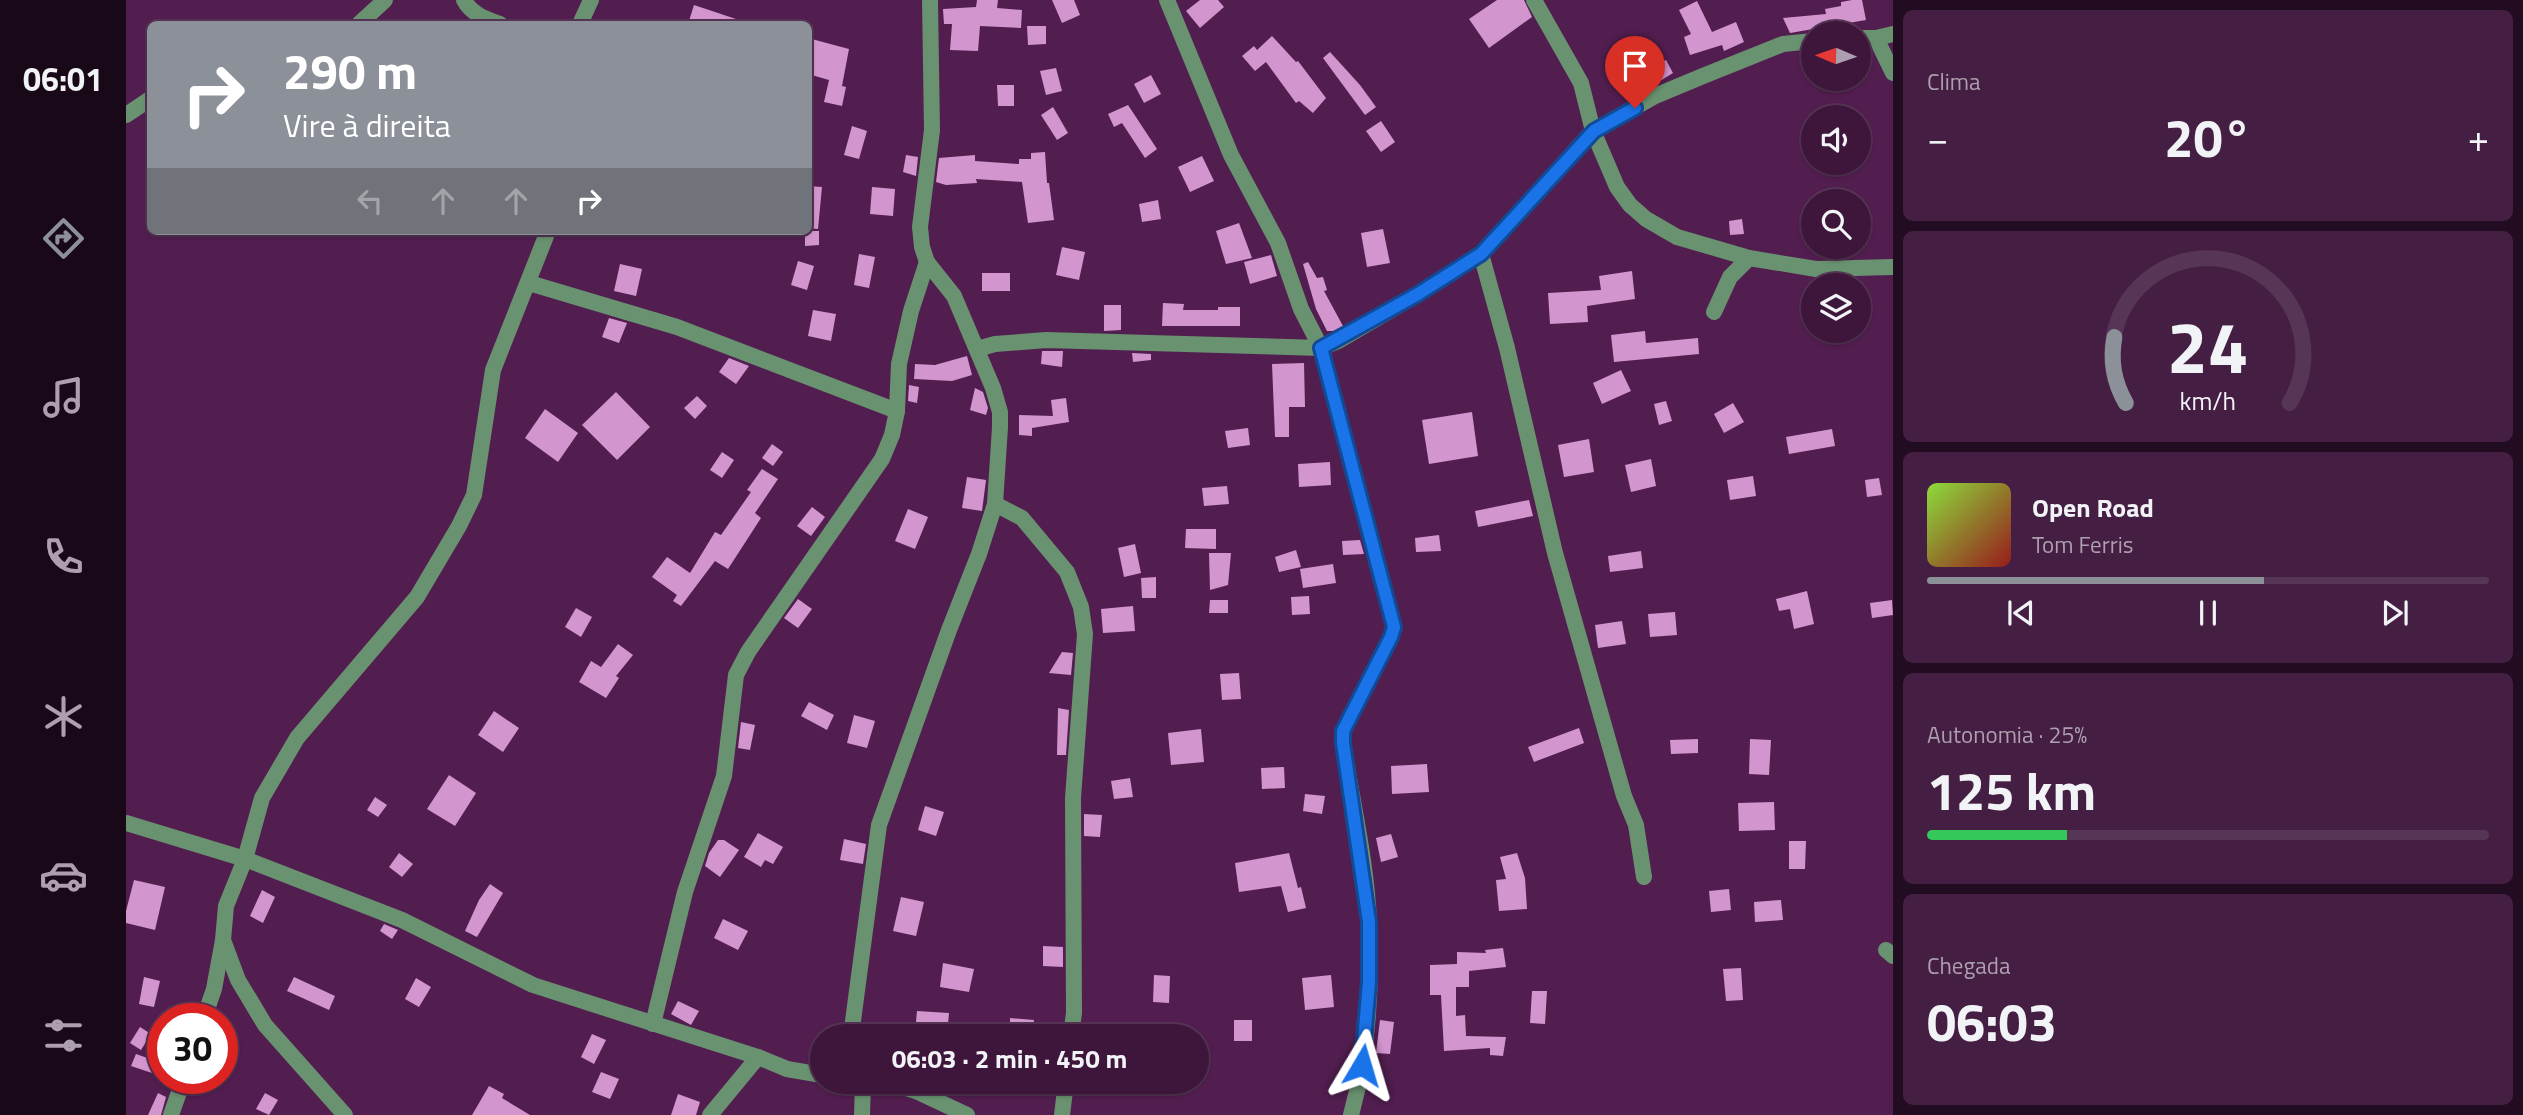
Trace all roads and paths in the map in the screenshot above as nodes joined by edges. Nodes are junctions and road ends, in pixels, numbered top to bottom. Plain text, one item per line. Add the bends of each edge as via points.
1 (385, 0) edge
2 (464, 0) edge
3 (591, 0) edge
4 (930, 0) edge
5 (1167, 0) edge
6 (1534, 0) edge
7 (362, 21) edge
8 (490, 21) edge
9 (581, 21) edge
10 (1893, 34) edge
11 (1871, 38) edge
12 (1876, 38) junction
13 (1801, 42) edge
14 (1893, 73) edge
15 (147, 101) edge
16 (126, 115) edge
17 (1594, 131) junction
18 (547, 235) edge
19 (1481, 254) junction
20 (1749, 258) junction
21 (928, 262) junction
22 (1893, 267) edge
23 (529, 283) junction
24 (1714, 312) dead end
25 (1321, 348) junction
26 (977, 349) junction
27 (897, 411) junction
28 (996, 503) junction
29 (126, 824) edge
30 (245, 859) junction
31 (1644, 877) dead end
32 (223, 940) junction
33 (1893, 948) edge
34 (1893, 956) edge
35 (209, 1003) edge
36 (653, 1024) junction
37 (853, 1024) edge
38 (1073, 1024) edge
39 (758, 1057) junction
40 (810, 1073) edge
41 (178, 1094) edge
42 (863, 1094) edge
43 (922, 1094) edge
44 (1065, 1094) edge
45 (171, 1115) edge
46 (345, 1115) edge
47 (710, 1115) edge
48 (862, 1115) edge
49 (967, 1115) edge
50 (1062, 1115) edge
51 (1351, 1115) edge

1 - 7 street
2 - 8 street
3 - 9 street
4 - 21 street via 932,130 920,228
5 - 25 street via 1231,155 1278,243 1301,309
6 - 17 street via 1581,82
10 - 12 street
11 - 12 street
12 - 14 street
13 - 17 street via 1783,44 1656,96
15 - 16 street
17 - 19 street
17 - 20 street via 1617,187 1646,219 1677,237
18 - 23 street
19 - 25 street
19 - 31 street via 1555,553 1636,825
20 - 22 street via 1816,269
20 - 24 street via 1730,277
21 - 26 street via 954,296
21 - 27 street via 899,364
23 - 27 street via 677,327
23 - 30 street via 493,370 474,495 459,526 416,597 298,738 262,798
25 - 26 street via 1046,340
25 - 51 street via 1394,627 1343,731 1369,922 1365,1041
26 - 28 street via 1000,412
27 - 36 street via 882,458 736,675 724,776 685,892
28 - 37 street via 879,825
28 - 38 street via 1022,519 1067,572 1081,607 1085,634 1073,797
29 - 30 street
30 - 32 street via 226,906
30 - 36 street via 402,920 533,985
32 - 35 street
32 - 46 street via 265,1025
33 - 34 street via 1886,950
36 - 39 street
39 - 40 street
39 - 47 street
41 - 45 street
42 - 48 street
43 - 49 street
44 - 50 street

